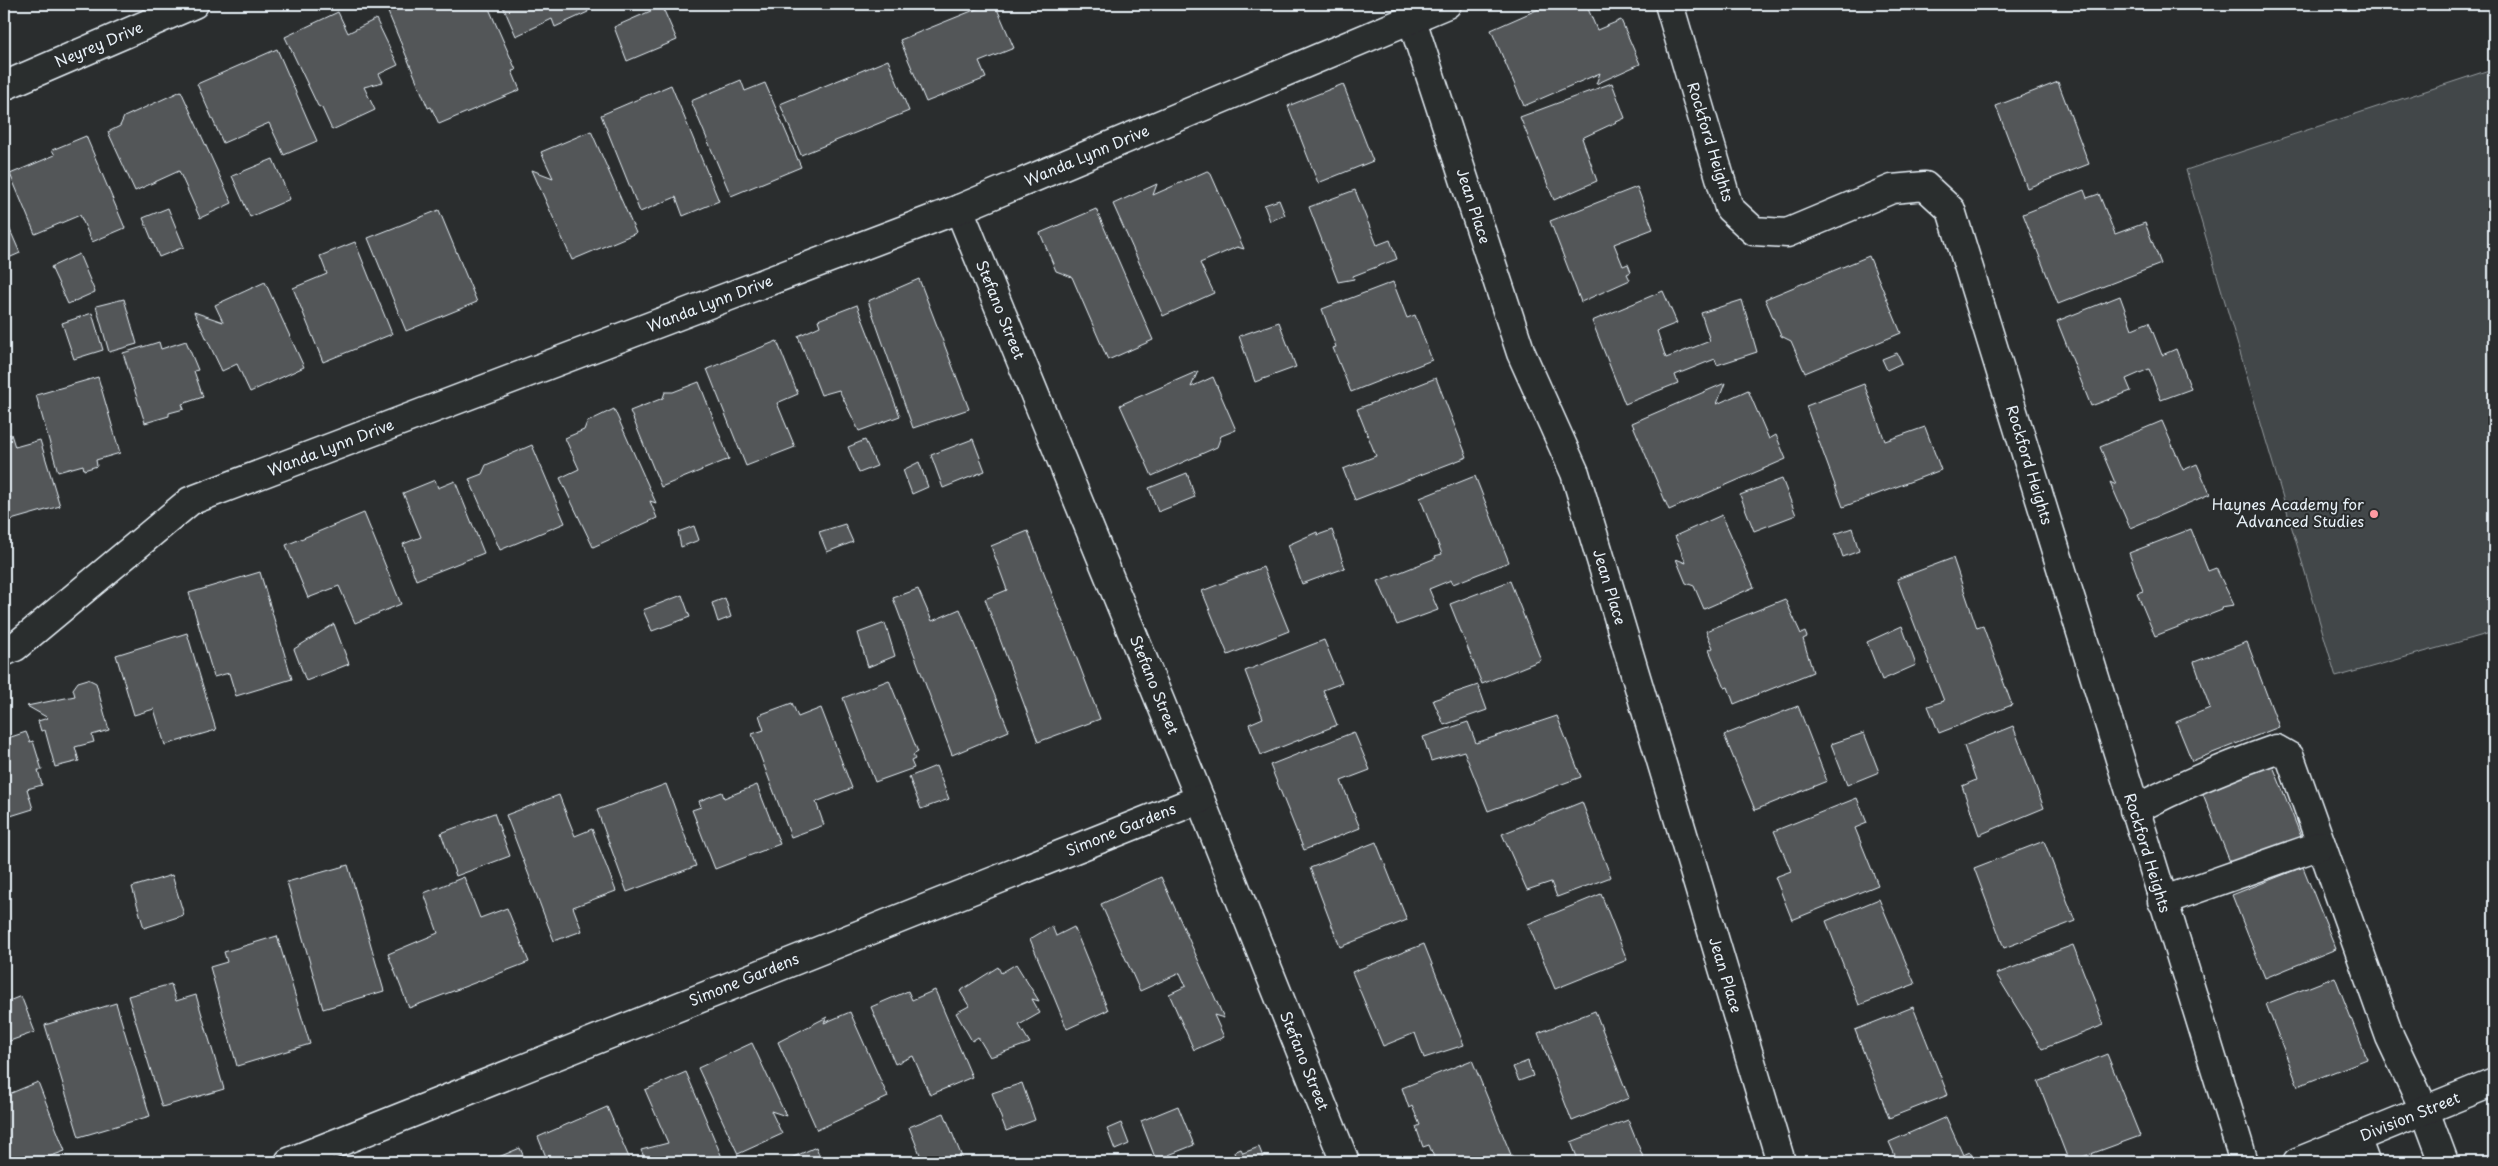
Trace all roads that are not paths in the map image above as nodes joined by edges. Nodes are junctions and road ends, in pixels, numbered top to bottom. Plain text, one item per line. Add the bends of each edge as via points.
1 (194, 4) edge
2 (1447, 4) edge
3 (1669, 4) edge
4 (1412, 20) junction
5 (4, 86) edge
6 (959, 209) junction
7 (4, 652) edge
8 (1200, 799) junction
9 (2134, 810) junction
10 (2321, 846) junction
11 (2162, 901) junction
12 (2494, 1082) edge
13 (2425, 1111) junction
14 (2360, 1150) edge
15 (289, 1162) edge
16 (1345, 1162) edge
17 (1781, 1162) edge
18 (2244, 1162) edge
19 (2297, 1162) edge
20 (2444, 1162) edge

1 - 5 street, Neyrey Drive
2 - 4 street, Wanda Lynn Drive
3 - 9 street, Rockford Heights via 1729,208 1754,231 1788,233 1900,188 1925,186 1951,210
4 - 6 street, Wanda Lynn Drive
4 - 17 street, Jean Place via 1521,353 1576,473
6 - 7 street, Wanda Lynn Drive via 190,501 15,647
6 - 8 street, Stefano Street
8 - 15 street, Simone Gardens
8 - 16 street, Stefano Street
9 - 10 street via 2205,776 2276,749 2290,757
9 - 11 street, Rockford Heights
10 - 11 street
10 - 13 street via 2390,1037
11 - 18 street, Rockford Heights
12 - 13 street, Division Street
13 - 14 street, Division Street
13 - 20 street
14 - 19 street, Division Street

